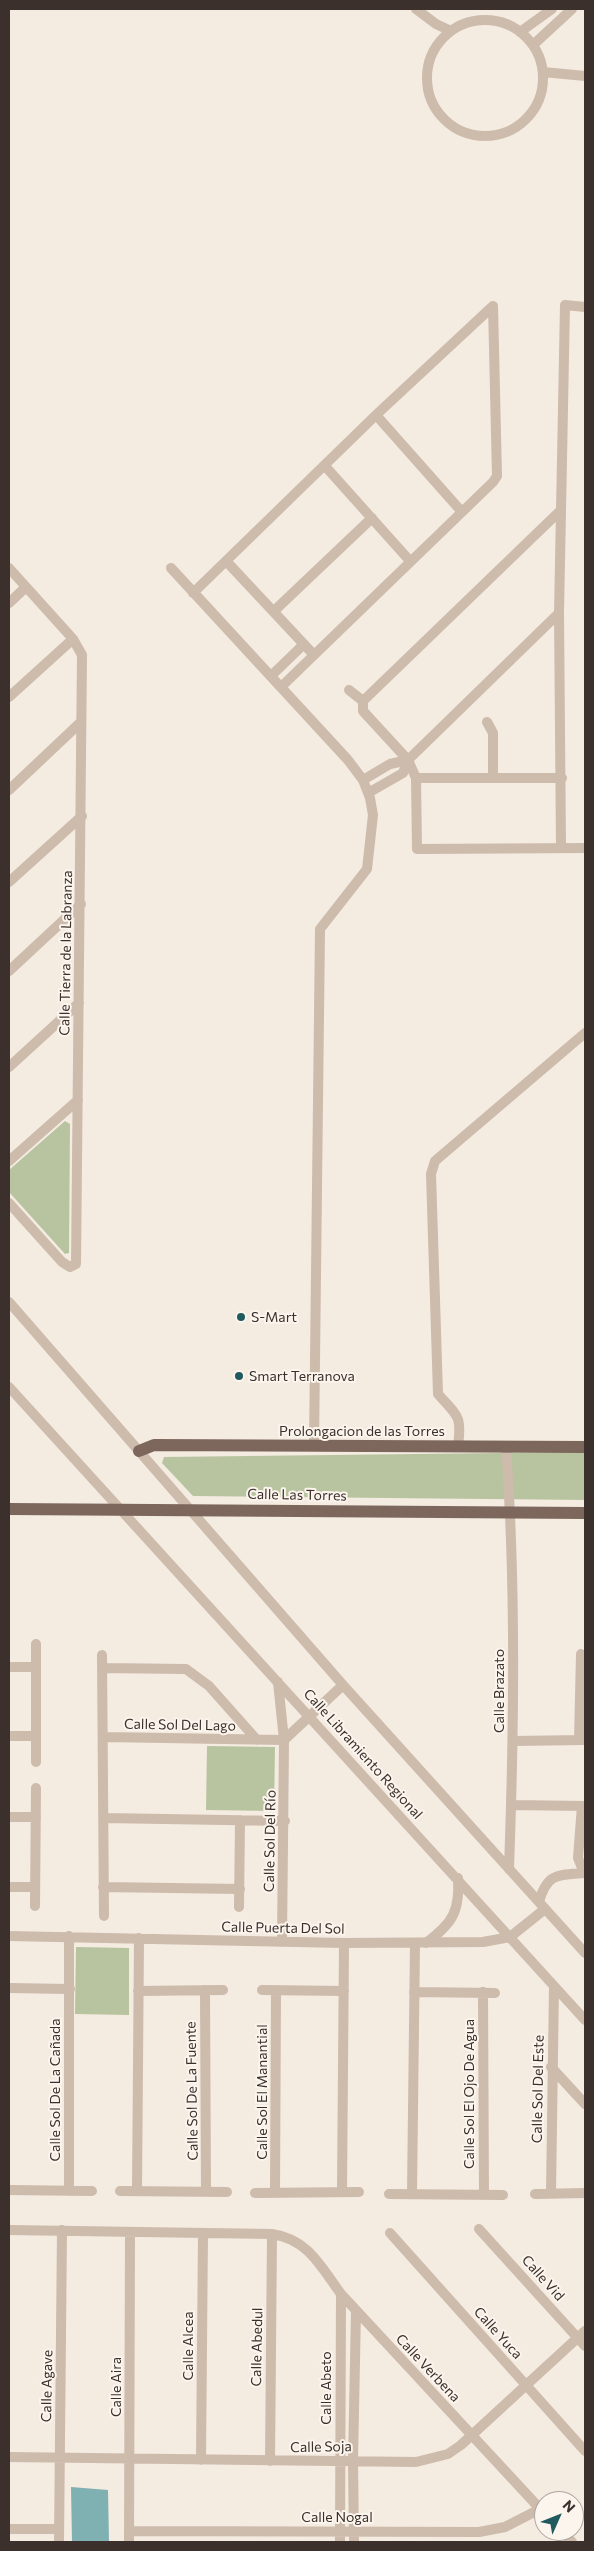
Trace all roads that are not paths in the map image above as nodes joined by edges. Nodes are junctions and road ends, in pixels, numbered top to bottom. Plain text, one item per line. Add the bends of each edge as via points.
1 (416, 9) edge
2 (552, 9) edge
3 (572, 9) edge
4 (451, 31) junction
5 (520, 32) junction
6 (533, 45) junction
7 (543, 72) junction
8 (585, 76) edge
9 (585, 307) edge
10 (376, 415) junction
11 (325, 466) junction
12 (561, 510) junction
13 (462, 512) junction
14 (372, 518) junction
15 (410, 561) junction
16 (227, 562) junction
17 (9, 568) edge
18 (171, 568) dead end
19 (26, 587) junction
20 (193, 593) junction
21 (9, 603) edge
22 (274, 611) junction
23 (559, 613) junction
24 (73, 639) junction
25 (304, 644) junction
26 (314, 655) junction
27 (271, 676) junction
28 (281, 687) junction
29 (349, 690) dead end
30 (9, 697) edge
31 (364, 701) junction
32 (81, 722) junction
33 (487, 722) dead end
34 (408, 760) junction
35 (493, 776) junction
36 (416, 778) junction
37 (562, 778) junction
38 (363, 780) junction
39 (9, 790) edge
40 (368, 793) junction
41 (82, 816) junction
42 (561, 847) junction
43 (585, 848) edge
44 (9, 882) edge
45 (81, 904) junction
46 (9, 971) edge
47 (79, 1003) junction
48 (585, 1033) edge
49 (9, 1067) edge
50 (78, 1100) junction
51 (9, 1161) edge
52 (9, 1203) edge
53 (9, 1302) edge
54 (9, 1387) edge
55 (314, 1446) junction
56 (458, 1446) junction
57 (506, 1446) junction
58 (585, 1447) edge
59 (139, 1451) junction
60 (9, 1509) edge
61 (119, 1509) junction
62 (188, 1509) junction
63 (511, 1513) junction
64 (585, 1513) edge
65 (36, 1644) dead end
66 (580, 1654) dead end
67 (102, 1656) dead end
68 (9, 1667) edge
69 (36, 1667) junction
70 (103, 1668) junction
71 (583, 1673) edge
72 (278, 1682) junction
73 (343, 1684) junction
74 (310, 1716) junction
75 (9, 1736) edge
76 (36, 1736) junction
77 (104, 1737) junction
78 (256, 1740) junction
79 (284, 1740) junction
80 (582, 1740) edge
81 (512, 1741) junction
82 (36, 1762) dead end
83 (36, 1788) dead end
84 (511, 1805) junction
85 (583, 1806) edge
86 (9, 1817) edge
87 (36, 1817) junction
88 (104, 1818) junction
89 (240, 1820) junction
90 (285, 1821) junction
91 (509, 1869) junction
92 (585, 1873) edge
93 (458, 1878) junction
94 (9, 1887) edge
95 (35, 1887) junction
96 (103, 1887) junction
97 (240, 1889) junction
98 (35, 1906) dead end
99 (542, 1906) junction
100 (240, 1907) dead end
101 (104, 1916) dead end
102 (9, 1936) edge
103 (69, 1936) junction
104 (510, 1937) junction
105 (139, 1938) junction
106 (282, 1942) junction
107 (344, 1943) junction
108 (415, 1943) junction
109 (426, 1943) junction
110 (585, 1953) edge
111 (554, 1986) junction
112 (9, 1988) edge
113 (70, 1989) junction
114 (205, 1990) junction
115 (223, 1990) dead end
116 (262, 1990) dead end
117 (138, 1991) junction
118 (276, 1991) junction
119 (344, 1991) junction
120 (414, 1992) junction
121 (483, 1992) junction
122 (495, 1993) dead end
123 (585, 2020) edge
124 (552, 2067) junction
125 (585, 2104) edge
126 (9, 2190) edge
127 (92, 2190) dead end
128 (69, 2191) junction
129 (120, 2191) dead end
130 (137, 2191) junction
131 (206, 2191) junction
132 (227, 2192) dead end
133 (342, 2192) junction
134 (359, 2192) dead end
135 (255, 2193) dead end
136 (276, 2193) junction
137 (412, 2193) junction
138 (585, 2193) edge
139 (389, 2194) dead end
140 (535, 2194) dead end
141 (551, 2194) junction
142 (484, 2195) junction
143 (503, 2195) dead end
144 (480, 2229) dead end
145 (9, 2230) edge
146 (62, 2230) junction
147 (130, 2232) junction
148 (203, 2233) junction
149 (390, 2233) dead end
150 (272, 2234) junction
151 (341, 2294) junction
152 (356, 2311) junction
153 (583, 2338) edge
154 (526, 2385) junction
155 (472, 2436) junction
156 (585, 2451) edge
157 (9, 2457) edge
158 (60, 2458) junction
159 (129, 2458) junction
160 (201, 2460) junction
161 (340, 2460) junction
162 (353, 2460) junction
163 (270, 2461) junction
164 (534, 2502) edge
165 (534, 2514) edge
166 (9, 2529) edge
167 (59, 2529) junction
168 (130, 2531) junction
169 (340, 2531) junction
170 (354, 2531) junction
171 (59, 2542) edge
172 (129, 2542) edge
173 (340, 2542) edge
174 (354, 2542) edge

1 - 4 street
2 - 5 street
3 - 6 street
4 - 5 street via 467,22 486,20 504,23
4 - 7 street via 433,51 426,77 432,103 449,124 474,136 501,134 524,121 539,99
5 - 6 street
6 - 7 street
7 - 8 street
9 - 12 street via 565,305
10 - 11 street
10 - 13 street
10 - 13 street via 493,306 497,476
11 - 14 street
11 - 16 street
12 - 23 street
12 - 31 street
13 - 15 street
14 - 15 street
14 - 22 street
15 - 26 street
16 - 20 street
16 - 22 street
17 - 19 street
18 - 20 street
19 - 21 street
19 - 24 street
20 - 27 street
22 - 25 street
23 - 34 street
23 - 37 street
24 - 30 street
24 - 32 street, Calle Tierra de la Labranza via 82,654
25 - 26 street
25 - 27 street
26 - 28 street
27 - 28 street
28 - 38 street
29 - 31 street
31 - 34 street via 363,711
32 - 39 street
32 - 41 street, Calle Tierra de la Labranza
33 - 35 street via 493,733
34 - 36 street
34 - 38 street via 390,764
34 - 40 street via 403,773
35 - 36 street
35 - 37 street
36 - 42 street via 417,849
37 - 42 street
38 - 40 street
40 - 55 street via 373,815 367,869 320,929
41 - 44 street
41 - 45 street, Calle Tierra de la Labranza
42 - 43 street
45 - 46 street
45 - 47 street, Calle Tierra de la Labranza
47 - 49 street
47 - 50 street, Calle Tierra de la Labranza
48 - 56 street via 435,1161 431,1174 438,1394 457,1415 461,1425
50 - 51 street
50 - 52 street, Calle Tierra de la Labranza via 77,1260 70,1267 62,1262
53 - 59 street
54 - 61 street, Calle Libramiento Regional
55 - 56 main road, Prolongacion de las Torres
55 - 59 main road, Prolongacion de las Torres via 154,1445
56 - 57 main road, Prolongacion de las Torres
57 - 58 main road, Prolongacion de las Torres
57 - 63 street, Calle Brazato
59 - 62 street
60 - 61 main road, Calle Las Torres
61 - 62 main road, Calle Las Torres
61 - 72 street, Calle Libramiento Regional
62 - 63 main road, Calle Las Torres
62 - 73 street
63 - 64 main road, Calle Las Torres
63 - 81 street, Calle Brazato
65 - 69 street
66 - 71 street
67 - 70 street, Calle Sol Del Lago
68 - 69 street
69 - 76 street
70 - 77 street, Calle Sol Del Lago
70 - 78 street, Calle Sol Del Lago via 186,1669 209,1686
71 - 80 street
72 - 74 street, Calle Libramiento Regional
72 - 79 street, Calle Sol Del Río
73 - 74 street
73 - 91 street
74 - 79 street
74 - 93 street, Calle Libramiento Regional
75 - 76 street
76 - 82 street
77 - 78 street, Calle Sol Del Lago
77 - 88 street, Calle Sol Del Lago
78 - 79 street, Calle Sol Del Lago
79 - 90 street, Calle Sol Del Río
80 - 81 street
81 - 84 street, Calle Brazato
83 - 87 street
84 - 85 street
84 - 91 street, Calle Brazato
85 - 92 street via 578,1858
86 - 87 street
87 - 95 street
88 - 89 street
88 - 96 street, Calle Sol Del Lago
89 - 90 street
89 - 97 street
90 - 106 street, Calle Sol Del Río
91 - 99 street
92 - 99 street via 557,1875 543,1887
93 - 104 street, Calle Libramiento Regional
93 - 109 street via 456,1911 443,1930
94 - 95 street
95 - 98 street
96 - 97 street
96 - 101 street, Calle Sol Del Lago
97 - 100 street
99 - 104 street, Calle Puerta Del Sol
99 - 110 street
102 - 103 street, Calle Puerta Del Sol
103 - 105 street, Calle Puerta Del Sol
103 - 113 street, Calle Sol De La Cañada
104 - 109 street, Calle Puerta Del Sol via 483,1942
104 - 111 street, Calle Libramiento Regional
105 - 106 street, Calle Puerta Del Sol
105 - 117 street
106 - 107 street, Calle Puerta Del Sol
107 - 108 street, Calle Puerta Del Sol
107 - 119 street
108 - 109 street, Calle Puerta Del Sol
108 - 120 street
111 - 123 street, Calle Libramiento Regional
111 - 124 street, Calle Sol Del Este
112 - 113 street
113 - 128 street, Calle Sol De La Cañada
114 - 115 street
114 - 117 street
114 - 131 street, Calle Sol De La Fuente
116 - 118 street
117 - 130 street
118 - 119 street
118 - 136 street, Calle Sol El Manantial
119 - 133 street
120 - 121 street
120 - 137 street
121 - 122 street
121 - 142 street, Calle Sol El Ojo De Agua
124 - 125 street
124 - 141 street, Calle Sol Del Este
126 - 128 street
127 - 128 street
129 - 130 street
130 - 131 street
131 - 132 street
133 - 134 street
133 - 136 street
135 - 136 street
137 - 139 street
137 - 142 street
138 - 141 street
140 - 141 street
142 - 143 street
144 - 153 street, Calle Vid
145 - 146 street
146 - 147 street
146 - 158 street, Calle Agave
147 - 148 street
147 - 159 street, Calle Aira
148 - 150 street
148 - 160 street, Calle Alcea
149 - 154 street, Calle Yuca
150 - 151 street, Calle Verbena via 294,2239 314,2257
150 - 163 street, Calle Abedul
151 - 152 street, Calle Verbena
151 - 161 street, Calle Abeto
152 - 155 street, Calle Verbena
152 - 162 street, Calle Abeto
153 - 154 street, Calle Soja
154 - 155 street, Calle Soja
154 - 156 street, Calle Yuca
155 - 162 street, Calle Soja via 448,2454 432,2459 416,2462
155 - 164 street, Calle Verbena
157 - 158 street, Calle Soja
158 - 159 street, Calle Soja
158 - 167 street, Calle Agave
159 - 160 street, Calle Soja
159 - 168 street, Calle Aira
160 - 163 street, Calle Soja
161 - 162 street, Calle Soja
161 - 163 street, Calle Soja
161 - 169 street, Calle Abeto
162 - 170 street, Calle Abeto
165 - 170 street, Calle Nogal via 505,2527 479,2532
166 - 167 street
167 - 171 street, Calle Agave
168 - 169 street, Calle Nogal
168 - 172 street, Calle Aira
169 - 170 street, Calle Nogal
169 - 173 street, Calle Abeto
170 - 174 street, Calle Abeto

